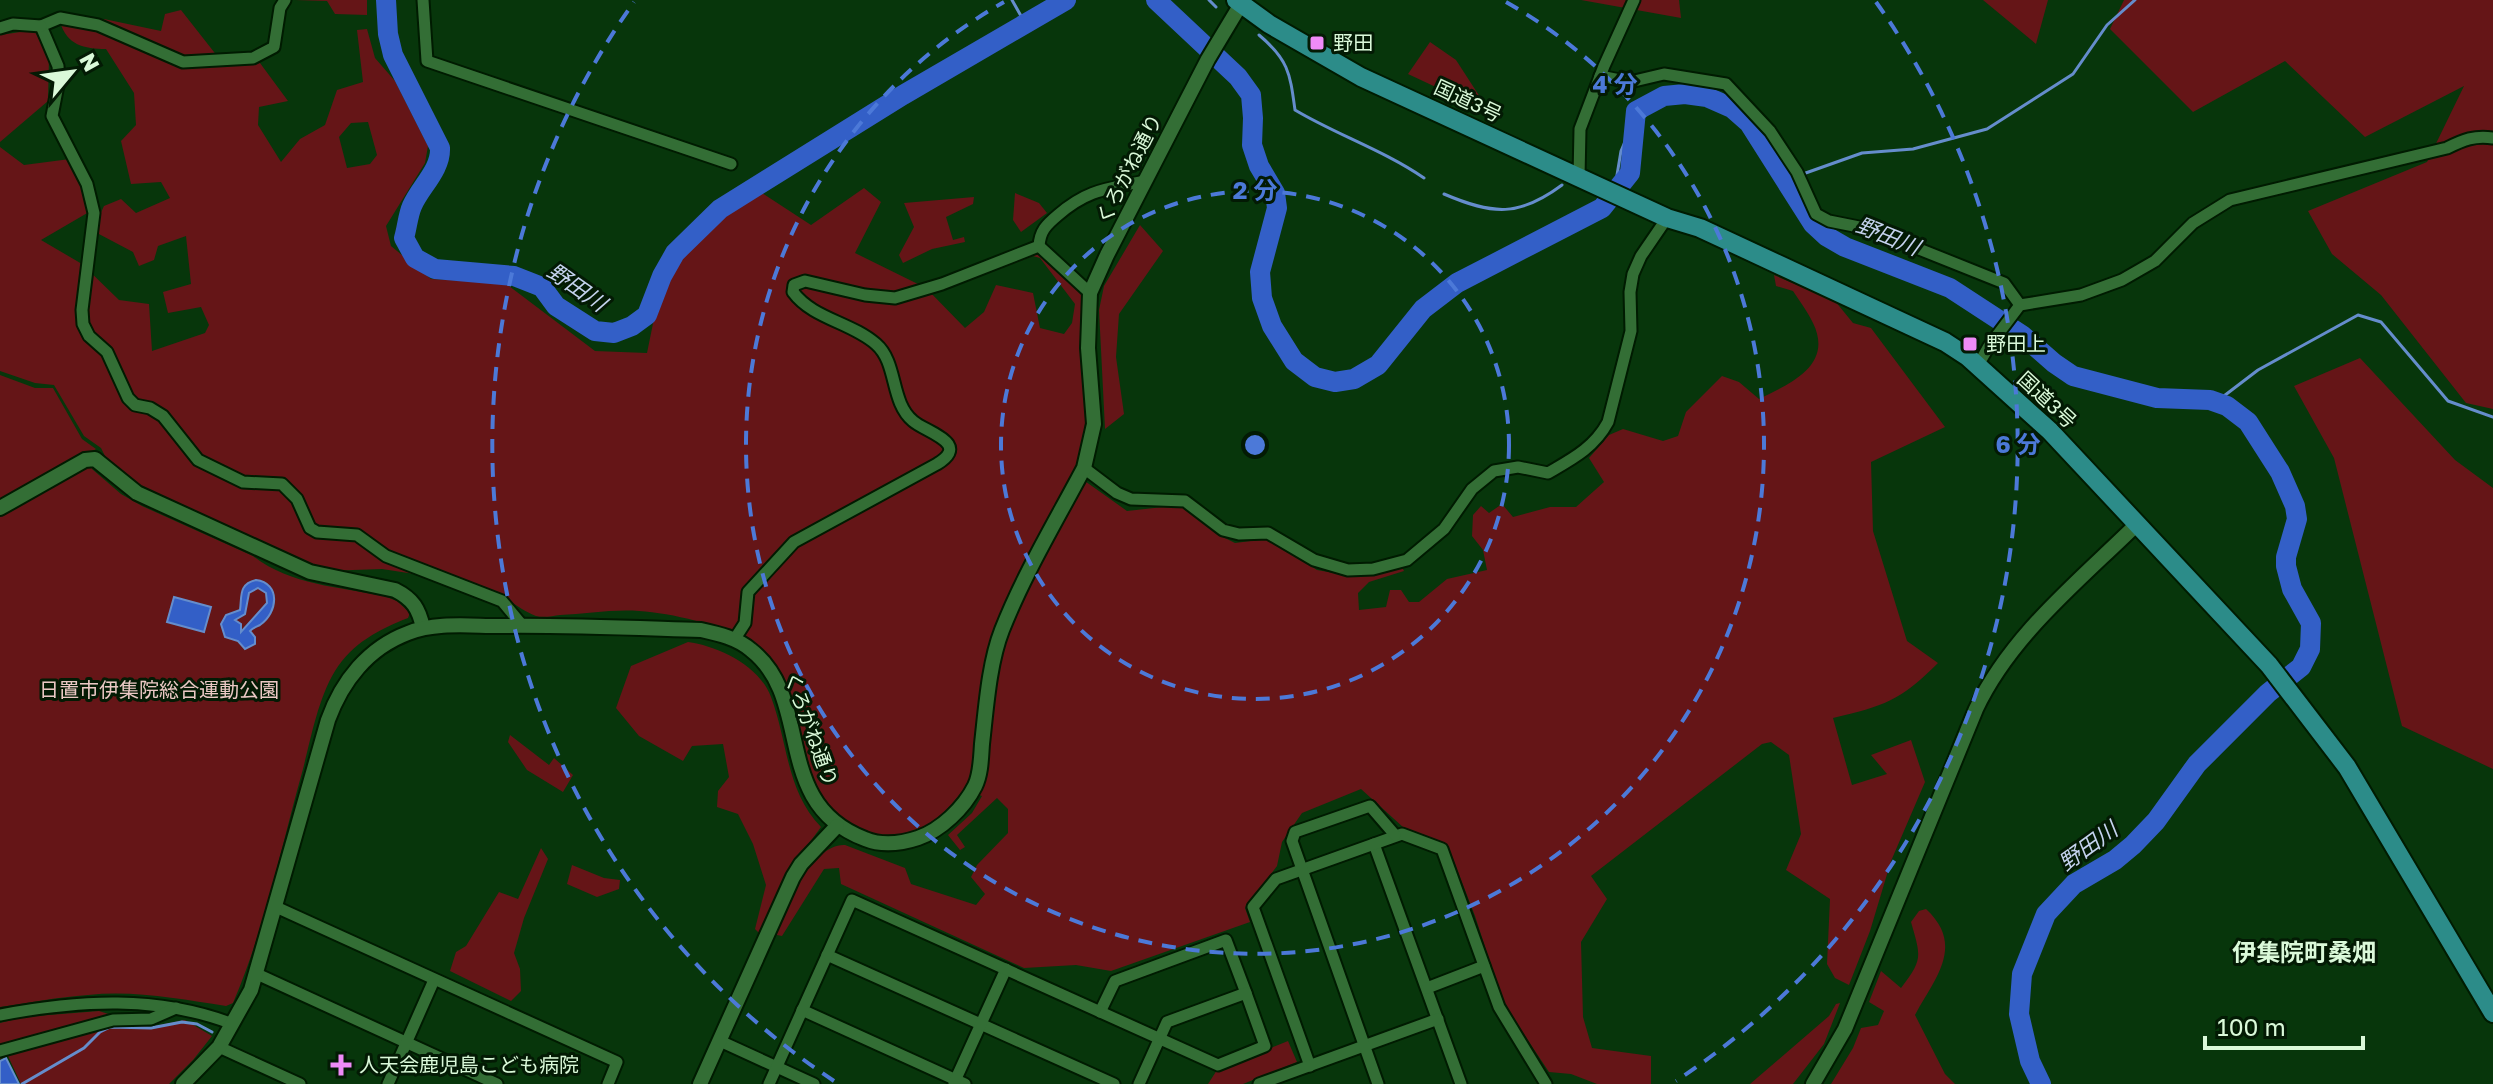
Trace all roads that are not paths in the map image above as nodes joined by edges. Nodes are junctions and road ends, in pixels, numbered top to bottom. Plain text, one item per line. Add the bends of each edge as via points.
1 (285, 0) edge
2 (423, 0) edge
3 (1634, 0) edge
4 (1238, 2) edge
5 (41, 26) junction
6 (0, 28) edge
7 (1600, 76) junction
8 (2493, 138) edge
9 (731, 164) dead end
10 (1579, 177) junction
11 (1145, 181) junction
12 (1667, 218) junction
13 (1039, 246) junction
14 (1090, 293) junction
15 (2017, 308) junction
16 (1977, 367) junction
17 (1084, 468) junction
18 (0, 508) edge
19 (2137, 524) junction
20 (522, 625) junction
21 (423, 628) junction
22 (734, 640) junction
23 (837, 826) junction
24 (1395, 835) junction
25 (1374, 844) junction
26 (1301, 870) junction
27 (276, 907) junction
28 (827, 955) junction
29 (1484, 966) junction
30 (1006, 969) junction
31 (257, 974) junction
32 (434, 980) junction
33 (1427, 988) junction
34 (1246, 993) junction
35 (177, 1008) junction
36 (802, 1010) junction
37 (1100, 1012) junction
38 (2493, 1013) edge
39 (0, 1015) edge
40 (1438, 1019) junction
41 (233, 1024) junction
42 (981, 1024) junction
43 (1159, 1039) junction
44 (720, 1041) junction
45 (407, 1042) junction
46 (1364, 1046) junction
47 (219, 1047) junction
48 (0, 1051) edge
49 (1310, 1066) junction
50 (776, 1067) junction
51 (958, 1083) edge
52 (183, 1084) edge
53 (300, 1084) edge
54 (388, 1084) edge
55 (497, 1084) edge
56 (608, 1084) edge
57 (700, 1084) edge
58 (769, 1084) edge
59 (814, 1084) edge
60 (1114, 1084) edge
61 (1139, 1084) edge
62 (1259, 1084) edge
63 (1378, 1084) edge
64 (1461, 1084) edge
65 (1546, 1084) edge
66 (1813, 1084) edge

1 - 5 street via 274,47 253,58 183,62 98,25 60,18
2 - 9 street via 427,61
3 - 7 street
4 - 10 highway, 国道3号 via 1361,77
4 - 11 street, くろがね通り
5 - 6 street
5 - 20 street via 58,66 52,116 93,201 83,324 107,352 128,398 163,416 198,460 243,482 282,484 297,499 310,528 357,535 386,556 502,601
7 - 10 street via 1580,129
7 - 15 street via 1630,82 1664,74 1726,84 1770,131 1816,214 1869,229 2004,283
8 - 15 street via 2467,138 2447,148 2230,200 2193,223 2155,261 2122,280
10 - 12 highway, 国道3号
11 - 13 street via 1076,199 1045,226
11 - 14 street, くろがね通り
12 - 16 highway, 国道3号 via 1700,228 1945,342
12 - 17 street via 1633,274 1631,331 1601,435 1583,453 1548,473 1518,467 1482,478 1444,529 1402,562 1373,569 1327,565 1268,533 1223,530 1185,501 1131,499
13 - 14 street
13 - 22 street via 895,298 805,281 794,285 801,303 878,345 911,420 942,436 949,454 794,542 748,592 745,623
14 - 17 street, くろがね通り via 1094,424
15 - 16 street
16 - 19 highway, 国道3号 via 2050,431
17 - 23 street, くろがね通り via 1001,632 976,784 964,802 927,835 897,843 868,841
18 - 21 street via 95,459 137,493 310,572 405,595 419,611
19 - 38 highway, 国道3号 via 2269,665 2347,767
19 - 66 street via 2029,631 1991,680 1845,1029
20 - 21 street, くろがね通り
20 - 22 street, くろがね通り via 701,630
21 - 27 street, くろがね通り via 368,657 338,695
22 - 23 street, くろがね通り via 773,676 801,772
23 - 44 street via 793,877
24 - 25 street
24 - 26 street via 1370,806 1295,832 1292,841
24 - 29 street via 1442,849
25 - 26 street
25 - 33 street
26 - 46 street
26 - 49 street via 1276,879 1253,907
27 - 31 street, くろがね通り
27 - 32 street
28 - 30 street via 852,900
28 - 36 street
28 - 42 street
29 - 33 street
29 - 65 street via 1499,1007
30 - 37 street
30 - 42 street
31 - 41 street, くろがね通り
31 - 45 street
32 - 45 street
32 - 56 street via 617,1062
33 - 40 street
34 - 37 street via 1226,940 1115,981
34 - 43 street via 1167,1022
34 - 43 street via 1265,1046 1218,1065
35 - 39 street via 96,1002
35 - 41 street
35 - 48 street via 151,1019 113,1020
36 - 50 street
36 - 51 street
37 - 43 street
40 - 46 street
40 - 64 street
41 - 47 street, くろがね通り
42 - 51 street
42 - 60 street
43 - 61 street
44 - 50 street
44 - 57 street
45 - 54 street
45 - 55 street
46 - 49 street
46 - 63 street
47 - 52 street, くろがね通り
47 - 53 street
49 - 62 street
50 - 58 street
50 - 59 street

